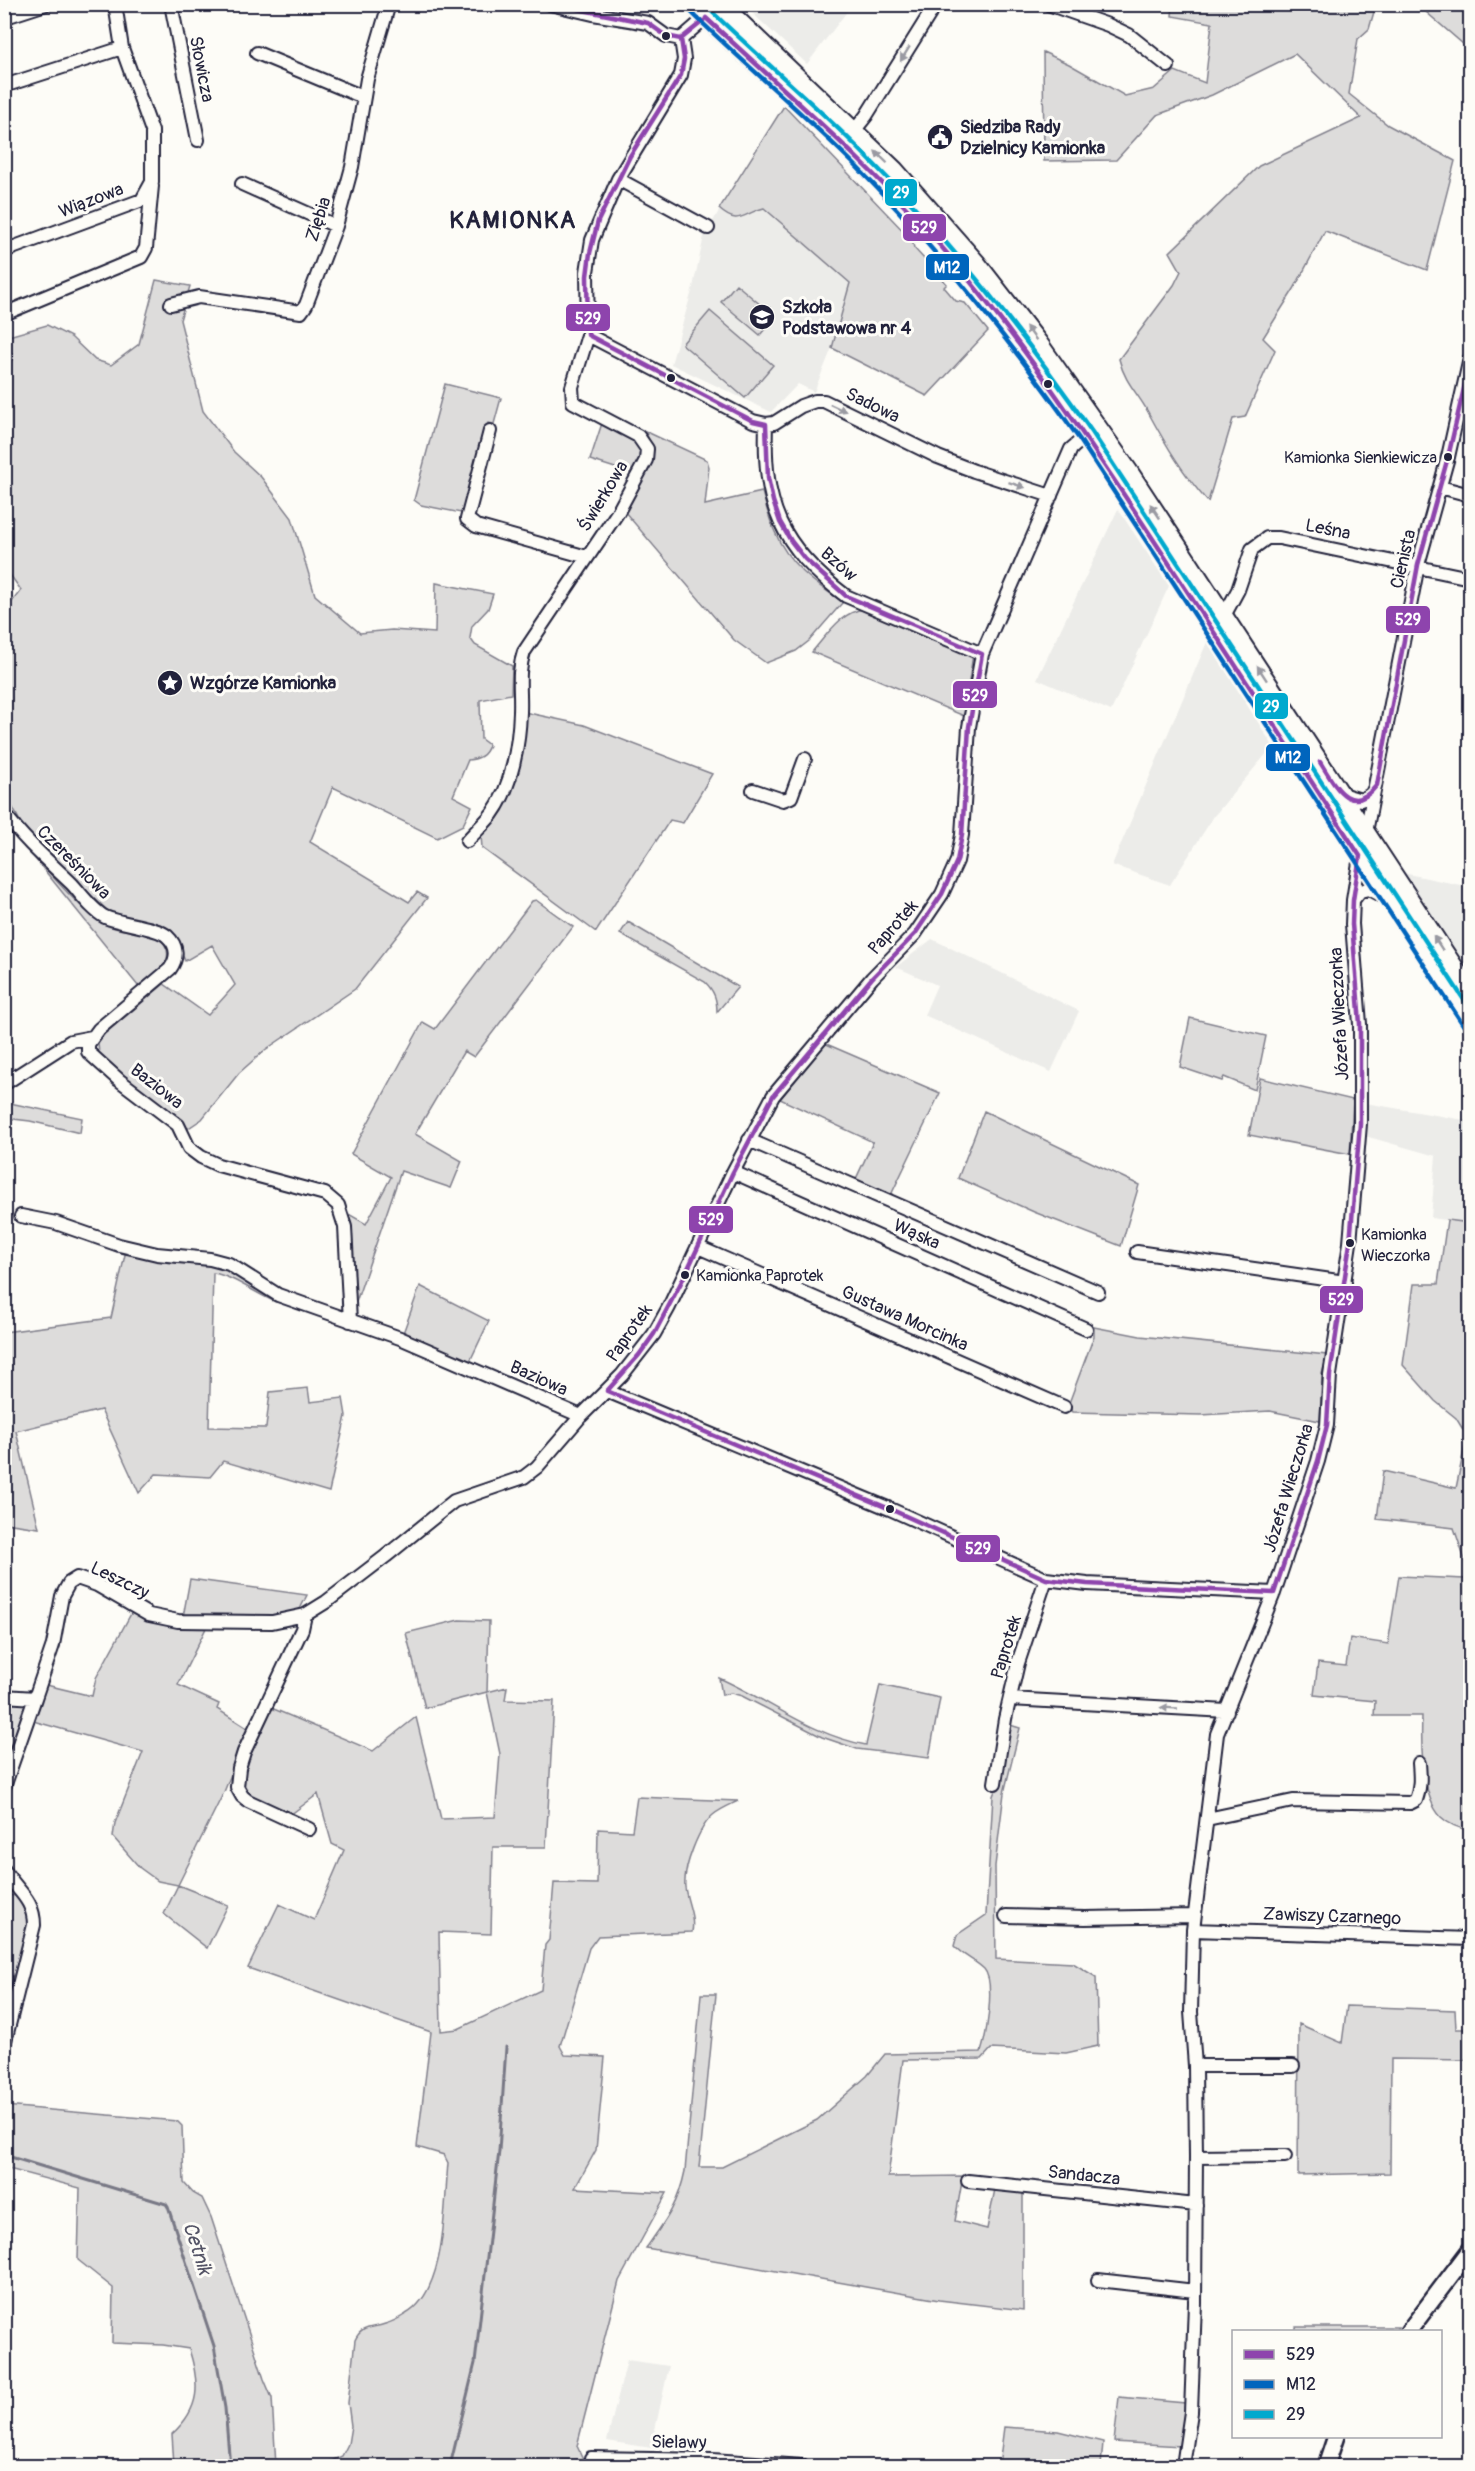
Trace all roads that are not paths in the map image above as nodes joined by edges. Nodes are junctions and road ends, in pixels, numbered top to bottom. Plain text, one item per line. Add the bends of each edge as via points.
1 (9, 4) edge
2 (46, 4) edge
3 (115, 4) edge
4 (171, 4) edge
5 (389, 4) edge
6 (550, 4) edge
7 (693, 4) edge
8 (936, 4) edge
9 (1048, 4) edge
10 (715, 9) edge
11 (681, 39) junction
12 (122, 48) junction
13 (257, 53) dead end
14 (1168, 66) dead end
15 (4, 86) edge
16 (363, 97) junction
17 (854, 131) junction
18 (198, 140) dead end
19 (618, 179) junction
20 (152, 182) junction
21 (242, 184) dead end
22 (336, 226) junction
23 (708, 228) dead end
24 (4, 251) edge
25 (171, 304) dead end
26 (4, 314) edge
27 (588, 335) junction
28 (1470, 358) edge
29 (1468, 384) edge
30 (766, 424) junction
31 (490, 431) dead end
32 (1086, 436) junction
33 (1440, 487) junction
34 (1470, 495) edge
35 (1051, 496) junction
36 (587, 557) junction
37 (1418, 565) junction
38 (1470, 578) edge
39 (1224, 616) junction
40 (982, 654) junction
41 (805, 759) dead end
42 (1377, 785) junction
43 (753, 790) dead end
44 (1340, 793) junction
45 (4, 813) edge
46 (1366, 832) junction
47 (467, 841) dead end
48 (1360, 856) junction
49 (1353, 900) junction
50 (1392, 902) junction
51 (1470, 992) edge
52 (1470, 1022) edge
53 (92, 1037) junction
54 (4, 1084) edge
55 (749, 1140) junction
56 (733, 1172) junction
57 (21, 1216) dead end
58 (698, 1247) junction
59 (1137, 1252) dead end
60 (1345, 1282) junction
61 (1098, 1293) dead end
62 (350, 1321) junction
63 (1086, 1329) dead end
64 (607, 1390) junction
65 (1064, 1407) dead end
66 (581, 1416) junction
67 (537, 1467) joint
68 (1046, 1579) junction
69 (1274, 1593) junction
70 (305, 1615) junction
71 (4, 1696) edge
72 (35, 1698) junction
73 (1010, 1699) junction
74 (1227, 1711) junction
75 (1419, 1763) dead end
76 (995, 1783) dead end
77 (4, 1787) edge
78 (1207, 1819) junction
79 (309, 1829) dead end
80 (4, 1870) edge
81 (1006, 1916) dead end
82 (1194, 1916) junction
83 (1193, 1930) junction
84 (1470, 1939) edge
85 (4, 2045) edge
86 (1195, 2066) junction
87 (1293, 2066) dead end
88 (1285, 2156) dead end
89 (1196, 2157) junction
90 (968, 2181) dead end
91 (1196, 2205) junction
92 (1470, 2250) edge
93 (1098, 2280) dead end
94 (1195, 2291) junction
95 (1409, 2330) edge
96 (1335, 2438) edge
97 (591, 2458) dead end
98 (802, 2466) edge
99 (1183, 2466) edge
100 (1326, 2466) edge

1 - 2 street via 12,15
3 - 12 street
4 - 18 street, Słowicza
5 - 16 street, Ziębia
6 - 11 street via 648,23 666,36
7 - 10 main road
8 -> 17 street
9 - 14 street via 1129,34
10 - 11 street
10 - 17 main road
10 - 32 main road via 913,215 980,293
11 - 19 street, Świerkowa via 681,75
12 - 15 street
12 - 20 street via 152,131
13 - 16 street
16 - 22 street, Ziębia via 352,167
39 -> 17 main road via 1026,326 921,200
19 - 23 street
19 - 27 street, Świerkowa via 592,240 587,272
20 - 24 street, Wiązowa via 142,200
20 - 26 street via 146,249 141,257
21 - 22 street
22 - 25 street, Ziębia via 301,312 199,297
27 - 30 street via 753,421
27 - 36 street, Świerkowa via 572,387 573,402 638,435 647,449 646,459 618,512
28 - 29 street, Cienista
29 - 33 street, Cienista
30 -> 35 street, Sadowa via 801,406 824,401 938,457
30 - 40 street, Bzów via 765,464 772,505 779,523 802,556 846,596
31 - 36 street, Świerkowa via 467,519 476,526
32 - 35 street, Paprotek via 1071,449
32 - 48 main road
33 - 34 street
33 - 37 street, Cienista
35 - 40 street, Paprotek
36 - 47 street, Świerkowa via 524,652 519,670 520,713 508,779 492,814
37 - 38 street, Leśna
37 - 39 street, Leśna via 1267,538 1252,549
37 - 42 street, Cienista
44 -> 39 main road
40 - 55 street, Paprotek via 969,727 962,834 957,861 942,894 915,934 791,1072
41 - 43 street via 791,797 783,800
42 - 44 street via 1371,795 1360,800
42 - 46 street, Cienista
44 - 46 main road
45 - 53 street, Czereśniowa via 23,838 103,916 162,933 174,945 176,961
51 -> 46 main road
48 - 49 street, Józefa Wieczorka
48 - 50 main road
49 - 50 street via 1360,891 1369,889
49 - 60 street, Józefa Wieczorka via 1360,1024 1360,1124
50 - 52 main road
53 - 54 street via 71,1041
53 - 62 street, Baziowa via 88,1052 178,1125 189,1148 201,1157 325,1194 338,1204 345,1227
55 - 56 street, Paprotek
55 - 61 street
56 - 58 street, Paprotek
56 - 63 street, Wąska
57 - 62 street, Baziowa via 157,1254 221,1261 278,1295
58 - 64 street, Paprotek via 654,1334
58 - 65 street, Gustawa Morcinka
59 - 60 street
60 - 69 street, Józefa Wieczorka via 1331,1365 1327,1425
62 - 66 street, Baziowa via 420,1346
64 - 66 street, Paprotek
64 - 68 street
66 - 67 street, Paprotek
67 - 70 street, Leszczy via 524,1477 454,1501
68 - 69 street
68 - 73 street, Paprotek
69 - 74 street, Józefa Wieczorka
70 - 72 street, Leszczy via 272,1622 178,1621 149,1615 77,1578 62,1596 53,1645
70 - 79 street via 244,1752 237,1781 248,1801
71 - 72 street
72 - 77 street
74 -> 73 street, Paprotek
73 - 76 street
74 - 78 street, Józefa Wieczorka via 1217,1734
75 - 78 street via 1419,1792 1410,1803 1293,1801
78 - 82 street, Józefa Wieczorka
80 - 85 street via 30,1902 34,1914
81 - 82 street
82 - 83 street, Józefa Wieczorka
83 - 84 street, Zawiszy Czarnego
83 - 86 street, Józefa Wieczorka via 1191,2012
86 - 87 street
86 - 89 street
88 - 89 street
89 - 91 street
90 - 91 street, Sandacza
91 - 94 street
92 - 95 street
93 - 94 street
94 - 99 street via 1191,2412
96 - 100 street
97 - 98 street, Sielawy

